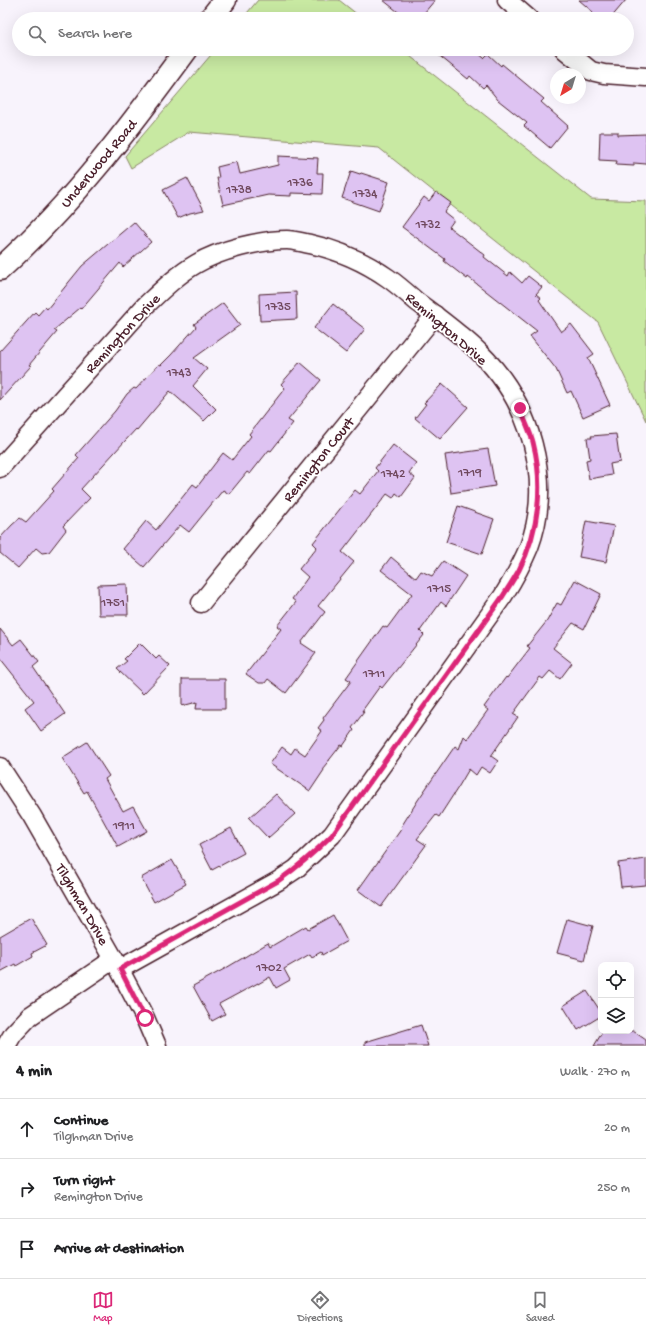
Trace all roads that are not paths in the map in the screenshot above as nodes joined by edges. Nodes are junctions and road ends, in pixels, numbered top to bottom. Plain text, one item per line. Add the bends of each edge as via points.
1 (225, 0) edge
2 (506, 0) edge
3 (216, 12) edge
4 (521, 12) edge
5 (182, 56) edge
6 (573, 56) edge
7 (646, 77) edge
8 (0, 269) edge
9 (435, 315) junction
10 (0, 468) edge
11 (201, 603) dead end
12 (0, 767) edge
13 (117, 964) junction
14 (6, 1046) edge
15 (157, 1046) edge

1 - 3 street
2 - 4 street
5 - 8 street, Underwood Road via 88,178
6 - 7 street via 591,71
9 - 10 street, Remington Drive via 388,278 355,259 321,247 289,240 262,242 230,249 196,263 150,301
9 - 11 street, Remington Court
9 - 13 street, Remington Drive via 480,353 503,379 520,408 533,442 539,478 537,515 530,546 519,570 498,603 327,840 296,869 278,881
12 - 13 street, Tilghman Drive via 32,816
13 - 14 street, Remington Drive via 30,1016
13 - 15 street, Tilghman Drive

